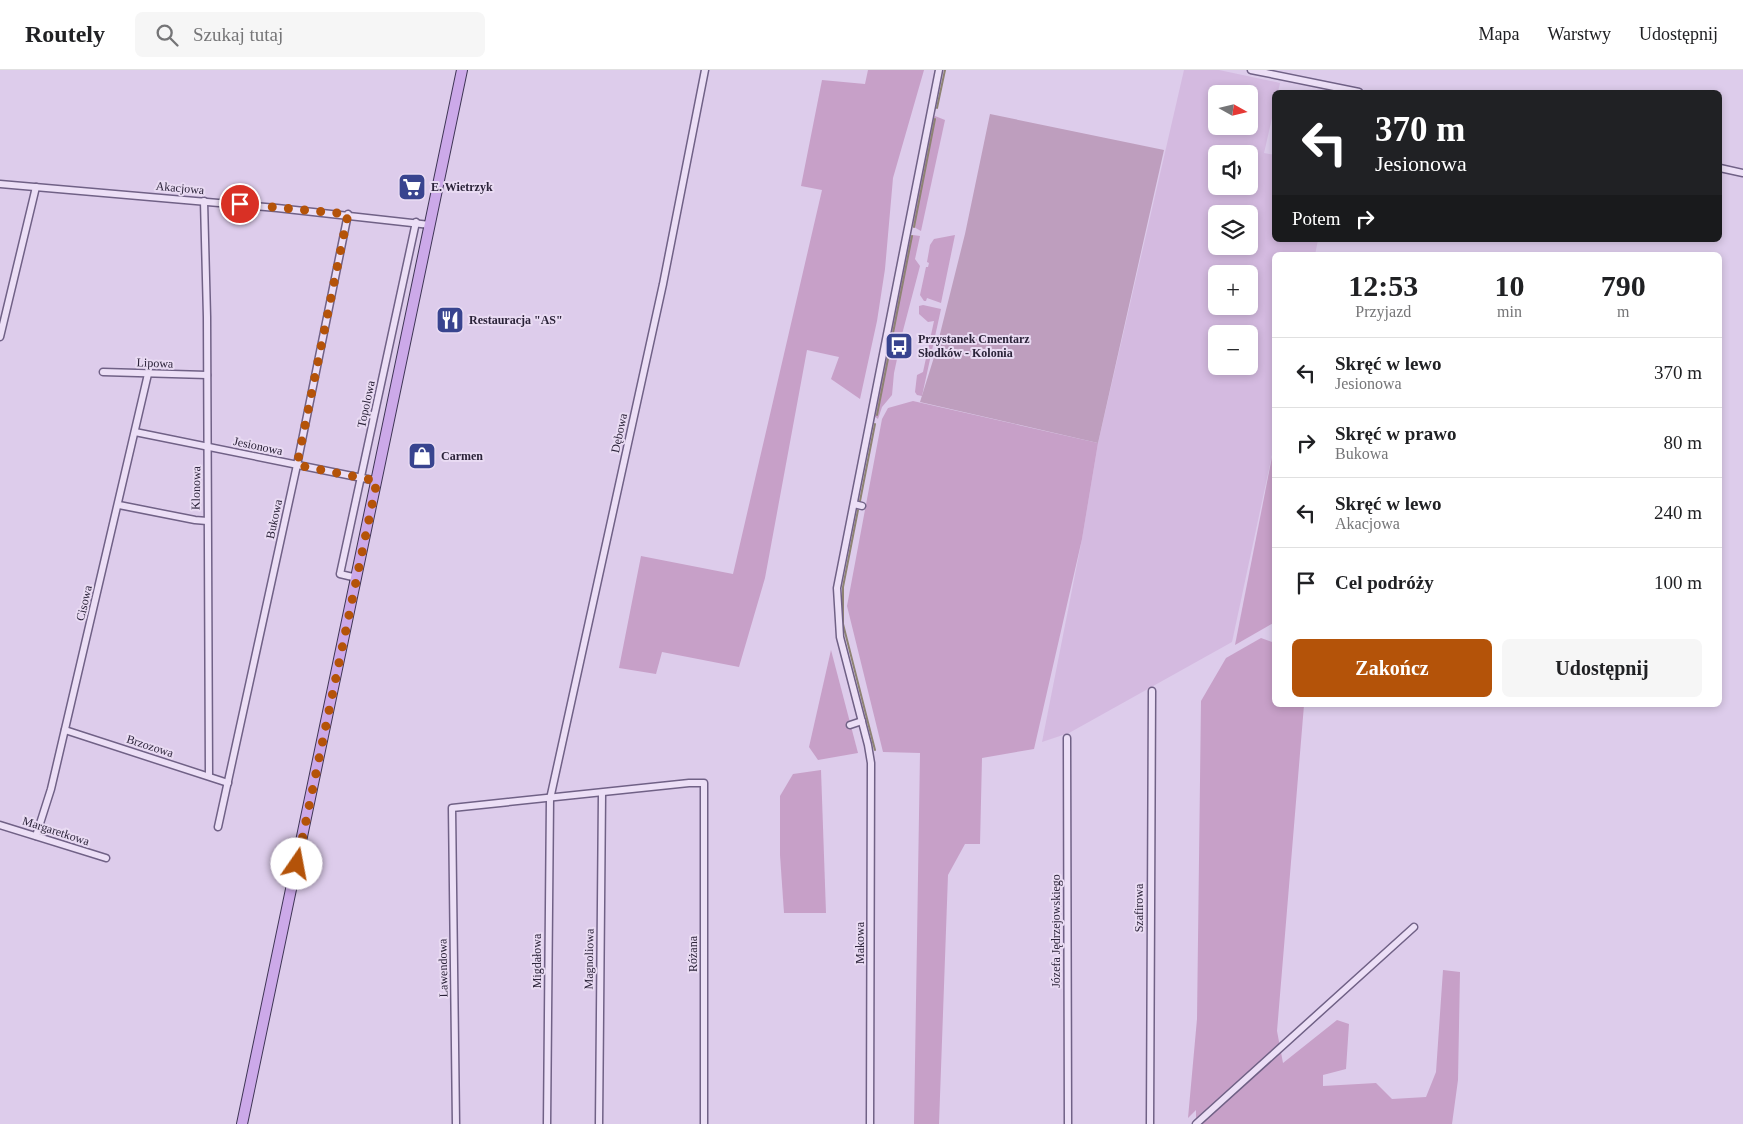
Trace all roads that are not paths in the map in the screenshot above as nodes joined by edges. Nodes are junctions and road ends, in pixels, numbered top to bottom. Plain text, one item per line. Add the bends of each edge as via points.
1 (462, 70) edge
2 (705, 70) edge
3 (938, 70) edge
4 (1251, 70) edge
5 (1349, 90) edge
6 (1722, 169) edge
7 (1743, 174) edge
8 (0, 184) edge
9 (36, 187) junction
10 (204, 201) junction
11 (348, 214) junction
12 (416, 222) junction
13 (430, 225) junction
14 (0, 337) edge
15 (103, 372) dead end
16 (148, 374) junction
17 (207, 375) junction
18 (135, 432) junction
19 (207, 447) junction
20 (297, 465) junction
21 (362, 478) junction
22 (377, 481) junction
23 (854, 504) junction
24 (119, 505) junction
25 (862, 506) dead end
26 (207, 520) junction
27 (357, 578) junction
28 (1152, 691) dead end
29 (862, 721) junction
30 (850, 725) dead end
31 (65, 730) junction
32 (1067, 738) dead end
33 (209, 776) junction
34 (228, 783) junction
35 (602, 794) junction
36 (550, 799) junction
37 (0, 825) edge
38 (218, 827) dead end
39 (36, 836) junction
40 (106, 858) dead end
41 (1414, 927) dead end
42 (242, 1124) edge
43 (456, 1124) edge
44 (547, 1124) edge
45 (599, 1124) edge
46 (704, 1124) edge
47 (870, 1124) edge
48 (1068, 1124) edge
49 (1150, 1124) edge
50 (1196, 1124) edge

1 - 13 main road
2 - 36 street, Dębowa via 663,284
3 - 23 street, Makowa
4 - 5 street
6 - 7 street
8 - 9 street, Akacjowa
9 - 10 street, Akacjowa
9 - 14 street
10 - 11 street, Akacjowa
10 - 17 street, Klonowa
11 - 12 street, Akacjowa
11 - 20 street, Bukowa
12 - 13 street, Akacjowa
12 - 21 street, Topolowa
13 - 22 main road
15 - 16 street, Lipowa
16 - 17 street, Lipowa
16 - 18 street, Cisowa
17 - 19 street, Klonowa
18 - 19 street, Jesionowa
18 - 24 street, Cisowa
19 - 20 street, Jesionowa
19 - 26 street, Klonowa
20 - 21 street, Jesionowa
20 - 34 street, Bukowa
21 - 22 street, Jesionowa
21 - 27 street, Topolowa via 340,574
22 - 27 main road
23 - 25 street
23 - 29 street, Makowa via 837,588 837,613
24 - 26 street
24 - 31 street, Cisowa
26 - 33 street, Klonowa
27 - 42 main road
28 - 49 street, Szafirowa
29 - 30 street
29 - 47 street, Makowa via 871,763
31 - 33 street, Brzozowa
31 - 39 street, Cisowa
32 - 48 street, Józefa Jędrzejowskiego
33 - 34 street, Brzozowa
34 - 38 street, Bukowa
35 - 36 street
35 - 45 street, Magnoliowa
35 - 46 street, Różana via 704,783
36 - 43 street, Lawendowa via 452,808
36 - 44 street, Migdałowa
37 - 39 street, Margaretkowa
39 - 40 street, Margaretkowa
41 - 50 street

